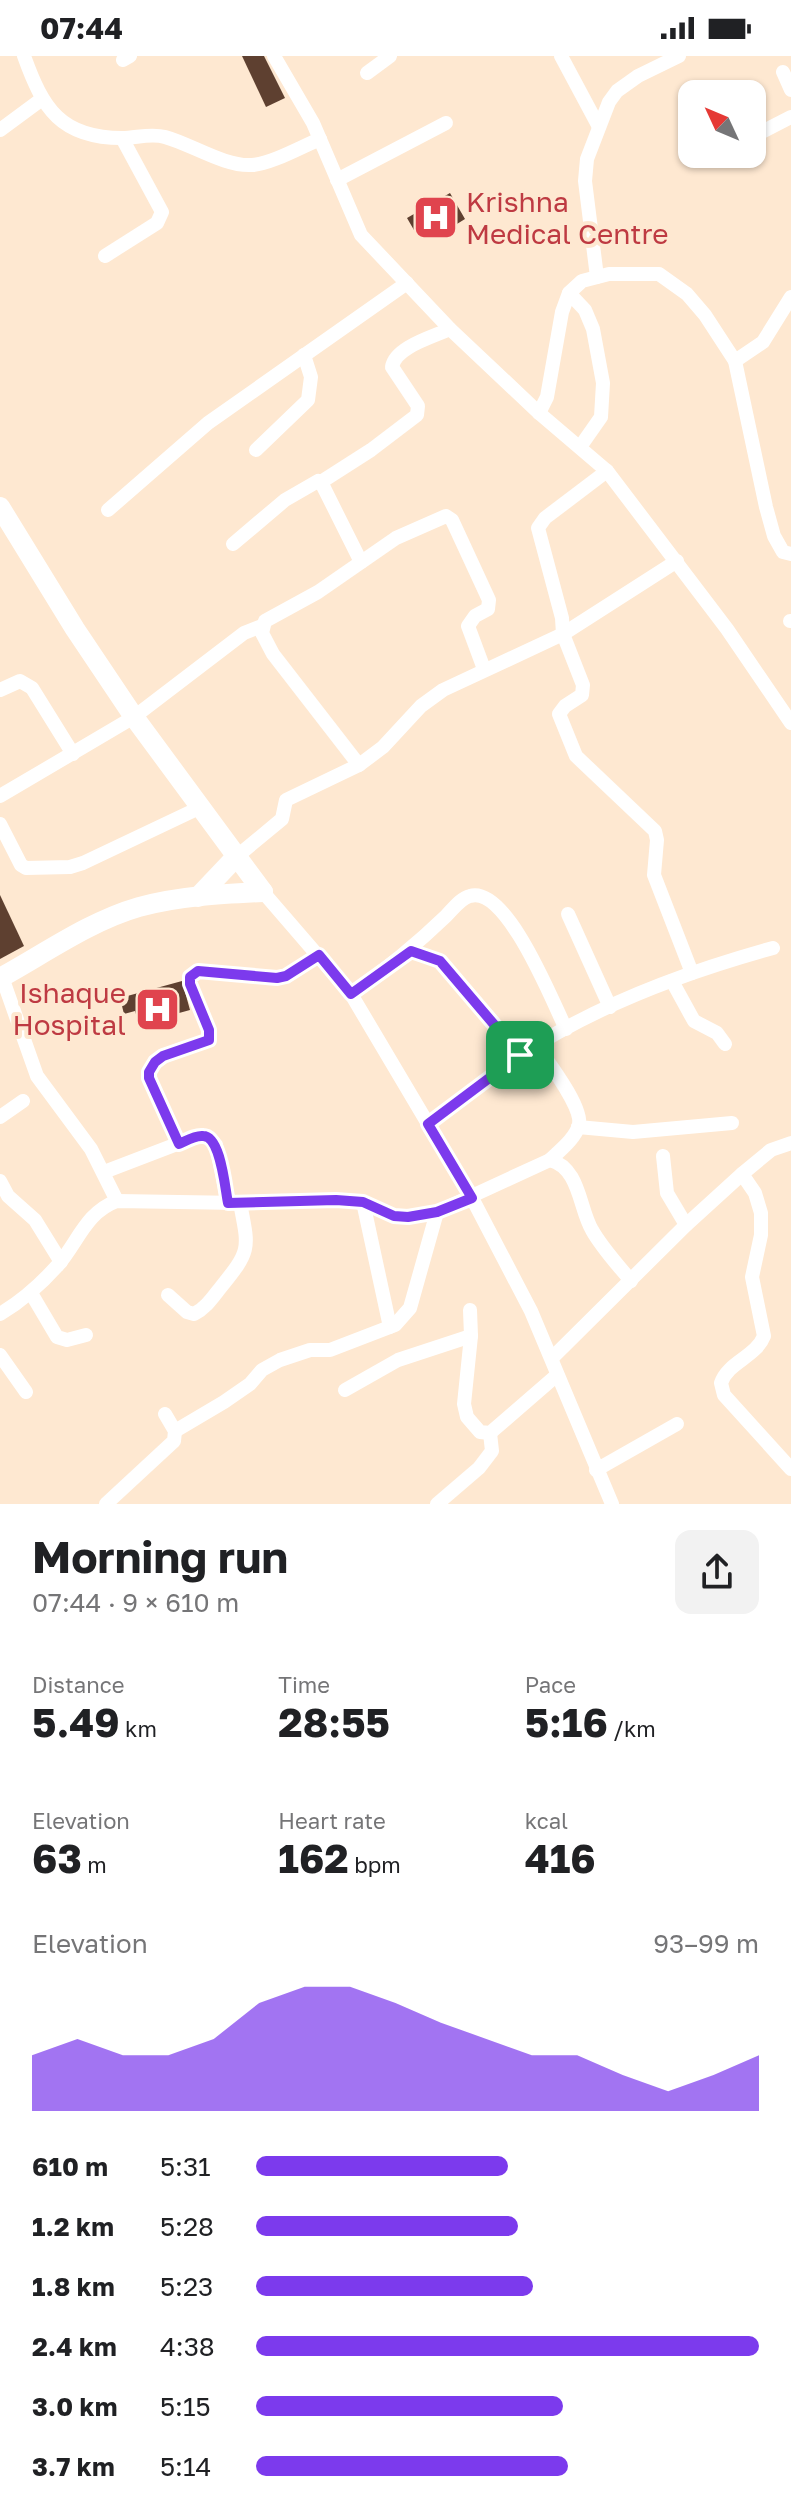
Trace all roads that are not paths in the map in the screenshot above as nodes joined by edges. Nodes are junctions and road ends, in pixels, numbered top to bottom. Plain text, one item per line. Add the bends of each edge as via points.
1 (24, 56) edge
2 (274, 56) edge
3 (390, 56) edge
4 (561, 56) edge
5 (679, 56) edge
6 (783, 72) dead end
7 (367, 73) dead end
8 (791, 90) edge
9 (42, 99) junction
10 (791, 117) edge
11 (446, 123) dead end
12 (599, 127) junction
13 (0, 130) edge
14 (766, 130) edge
15 (122, 138) junction
16 (320, 139) junction
17 (337, 180) junction
18 (105, 256) dead end
19 (597, 277) junction
20 (407, 283) junction
21 (569, 293) junction
22 (791, 297) edge
23 (450, 329) junction
24 (304, 355) junction
25 (735, 361) junction
26 (539, 413) junction
27 (580, 447) junction
28 (256, 450) dead end
29 (607, 471) junction
30 (321, 482) junction
31 (0, 507) edge
32 (108, 510) dead end
33 (233, 544) dead end
34 (791, 554) edge
35 (677, 561) junction
36 (361, 562) junction
37 (262, 626) junction
38 (563, 634) junction
39 (484, 669) junction
40 (0, 690) edge
41 (134, 717) junction
42 (791, 723) edge
43 (73, 754) junction
44 (359, 765) junction
45 (0, 796) edge
46 (199, 808) junction
47 (0, 824) edge
48 (235, 858) junction
49 (263, 892) junction
50 (198, 897) junction
51 (568, 914) dead end
52 (773, 948) dead end
53 (411, 951) junction
54 (319, 955) junction
55 (692, 973) junction
56 (1, 977) edge
57 (672, 981) junction
58 (351, 994) junction
59 (610, 1007) junction
60 (566, 1029) junction
61 (725, 1044) dead end
62 (537, 1046) junction
63 (520, 1055) junction
64 (23, 1101) dead end
65 (0, 1117) edge
66 (732, 1123) dead end
67 (428, 1124) junction
68 (578, 1127) junction
69 (791, 1143) edge
70 (179, 1144) junction
71 (663, 1156) dead end
72 (550, 1160) junction
73 (104, 1172) junction
74 (742, 1174) junction
75 (0, 1181) edge
76 (472, 1198) junction
77 (117, 1201) junction
78 (363, 1202) junction
79 (234, 1203) junction
80 (437, 1212) junction
81 (686, 1225) junction
82 (61, 1262) junction
83 (631, 1281) junction
84 (31, 1293) junction
85 (168, 1295) dead end
86 (470, 1310) dead end
87 (0, 1314) edge
88 (390, 1327) junction
89 (86, 1335) dead end
90 (471, 1336) junction
91 (0, 1355) edge
92 (552, 1358) junction
93 (557, 1375) junction
94 (345, 1390) dead end
95 (26, 1392) dead end
96 (165, 1414) dead end
97 (677, 1424) dead end
98 (175, 1431) junction
99 (490, 1433) junction
100 (791, 1469) edge
101 (596, 1470) junction
102 (106, 1504) edge
103 (437, 1504) edge
104 (612, 1504) edge

1 - 9 street
2 - 16 street
3 - 7 street
4 - 12 street
5 - 12 street via 617,91
6 - 8 street
9 - 13 street
9 - 15 street via 74,130
10 - 14 street
11 - 17 street
12 - 19 street via 584,171
15 - 16 street via 163,136 254,166
15 - 18 street via 162,212 157,223
16 - 17 street
17 - 20 street via 361,235
19 - 21 street
19 - 25 street via 659,274 687,294
20 - 23 street
20 - 24 street
21 - 26 street
21 - 27 street via 593,329 603,383 601,417
22 - 25 street via 763,342
23 - 26 street
23 - 30 street via 393,361 418,406 417,415
24 - 28 street via 311,377 308,400
24 - 32 street via 208,423
25 - 34 street via 774,536 783,552
26 - 27 street
27 - 29 street
29 - 35 street
29 - 38 street via 538,528
30 - 33 street via 285,500
30 - 36 street
31 - 41 highway
35 - 38 street
35 - 42 street
36 - 37 street
36 - 39 street via 396,538 442,517 451,518 489,600 488,609 468,626
37 - 41 street via 244,633
37 - 44 street via 273,654
38 - 39 street
38 - 55 street via 583,685 582,695 561,711 561,723 588,770 655,831 654,875
39 - 44 street via 421,706
40 - 43 street via 20,681 32,688
41 - 43 street
41 - 46 highway
43 - 45 street
44 - 48 street via 286,800 282,819
46 - 47 street via 70,867 21,865
46 - 48 highway
48 - 49 highway
48 - 50 highway
49 - 50 highway
49 - 54 street
50 - 56 highway via 136,908
51 - 59 street
52 - 55 street
53 - 58 street
53 - 60 street via 465,897 480,896 516,927
53 - 63 street via 440,961
54 - 58 street
54 - 70 street via 277,978 198,971 190,977 209,1040 163,1056 149,1072
55 - 57 street
56 - 73 street via 37,1076
57 - 59 street
57 - 61 street via 694,1021 717,1033
58 - 67 street
59 - 60 street
60 - 62 street
62 - 63 street
62 - 68 street via 578,1111
63 - 67 street
64 - 65 street
66 - 68 street via 633,1132
67 - 76 street
68 - 72 street
69 - 74 street via 771,1150
70 - 73 street
70 - 79 street via 202,1135 212,1140
71 - 81 street via 667,1193
72 - 76 street
72 - 83 street via 565,1170 581,1195 593,1232
73 - 77 street
74 - 81 street
74 - 100 street via 761,1213 752,1277 764,1336 721,1383 724,1395
75 - 82 street via 8,1196 35,1220
76 - 80 street
76 - 92 street via 513,1271
77 - 79 street
77 - 82 street via 102,1207 81,1229
78 - 79 street
78 - 80 street via 394,1216
78 - 88 street
79 - 85 street via 247,1236 242,1261 194,1314
80 - 88 street via 410,1308
81 - 83 street
82 - 84 street
83 - 92 street
84 - 87 street
84 - 89 street via 57,1337
86 - 90 street
88 - 98 street via 330,1350 280,1360
90 - 94 street via 398,1360
90 - 99 street via 465,1411 473,1426
91 - 95 street
92 - 93 street
93 - 99 street
93 - 101 street
96 - 98 street
97 - 101 street
98 - 102 street via 171,1446
99 - 103 street via 492,1451
101 - 104 street

